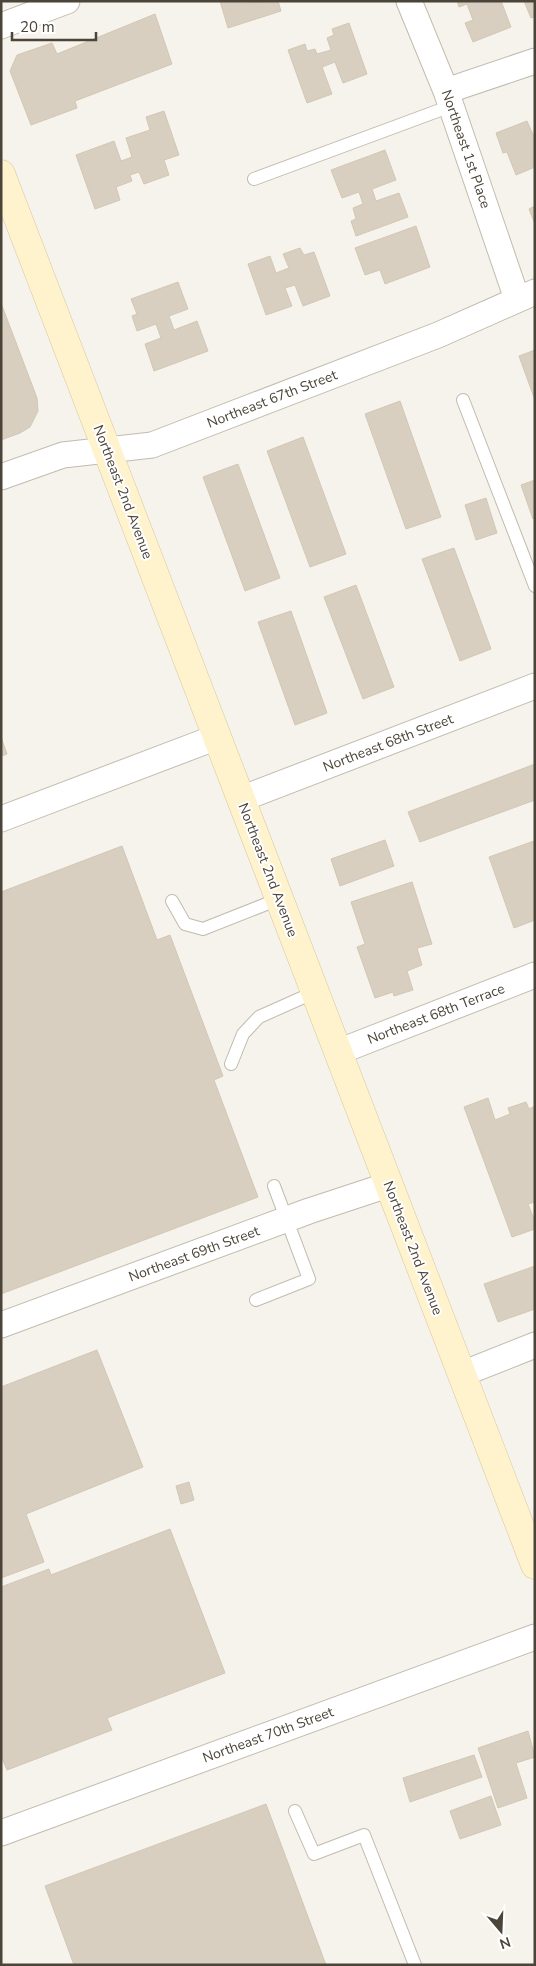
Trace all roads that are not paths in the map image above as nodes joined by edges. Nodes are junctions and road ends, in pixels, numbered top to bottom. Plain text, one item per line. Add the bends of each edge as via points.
1 (67, 1) edge
2 (409, 1) edge
3 (1, 26) edge
4 (535, 61) edge
5 (449, 99) junction
6 (1, 174) edge
7 (254, 179) dead end
8 (526, 296) edge
9 (463, 400) dead end
10 (106, 450) junction
11 (1, 477) edge
12 (535, 586) edge
13 (535, 686) edge
14 (217, 737) junction
15 (241, 799) junction
16 (1, 819) edge
17 (279, 899) junction
18 (172, 901) dead end
19 (535, 975) edge
20 (314, 992) junction
21 (338, 1052) junction
22 (232, 1064) dead end
23 (388, 1185) junction
24 (274, 1186) dead end
25 (287, 1220) junction
26 (256, 1300) dead end
27 (1, 1325) edge
28 (535, 1345) edge
29 (462, 1374) junction
30 (535, 1565) edge
31 (535, 1637) edge
32 (295, 1811) dead end
33 (1, 1832) edge
34 (415, 1965) edge

1 - 3 street
2 - 5 street, Northeast 1st Place
4 - 5 street
5 - 7 lane
5 - 8 street, Northeast 1st Place
6 - 10 main road, Northeast 2nd Avenue
8 - 10 street, Northeast 67th Street via 438,335 152,445
9 - 12 lane
10 - 11 street, Northeast 67th Street via 63,455
10 - 14 main road, Northeast 2nd Avenue
13 - 15 street, Northeast 68th Street
14 - 15 main road, Northeast 2nd Avenue
14 - 16 street
15 - 17 main road, Northeast 2nd Avenue
17 - 18 lane via 202,929 186,924
17 - 20 main road, Northeast 2nd Avenue
19 - 21 street, Northeast 68th Terrace
20 - 21 main road, Northeast 2nd Avenue
20 - 22 lane via 259,1017 242,1034
21 - 23 main road, Northeast 2nd Avenue
23 - 25 street, Northeast 69th Street
23 - 29 main road, Northeast 2nd Avenue
24 - 25 lane
25 - 26 lane via 309,1279
25 - 27 street, Northeast 69th Street
28 - 29 street
29 - 30 main road, Northeast 2nd Avenue
31 - 33 street, Northeast 70th Street
32 - 34 lane via 314,1854 364,1835

